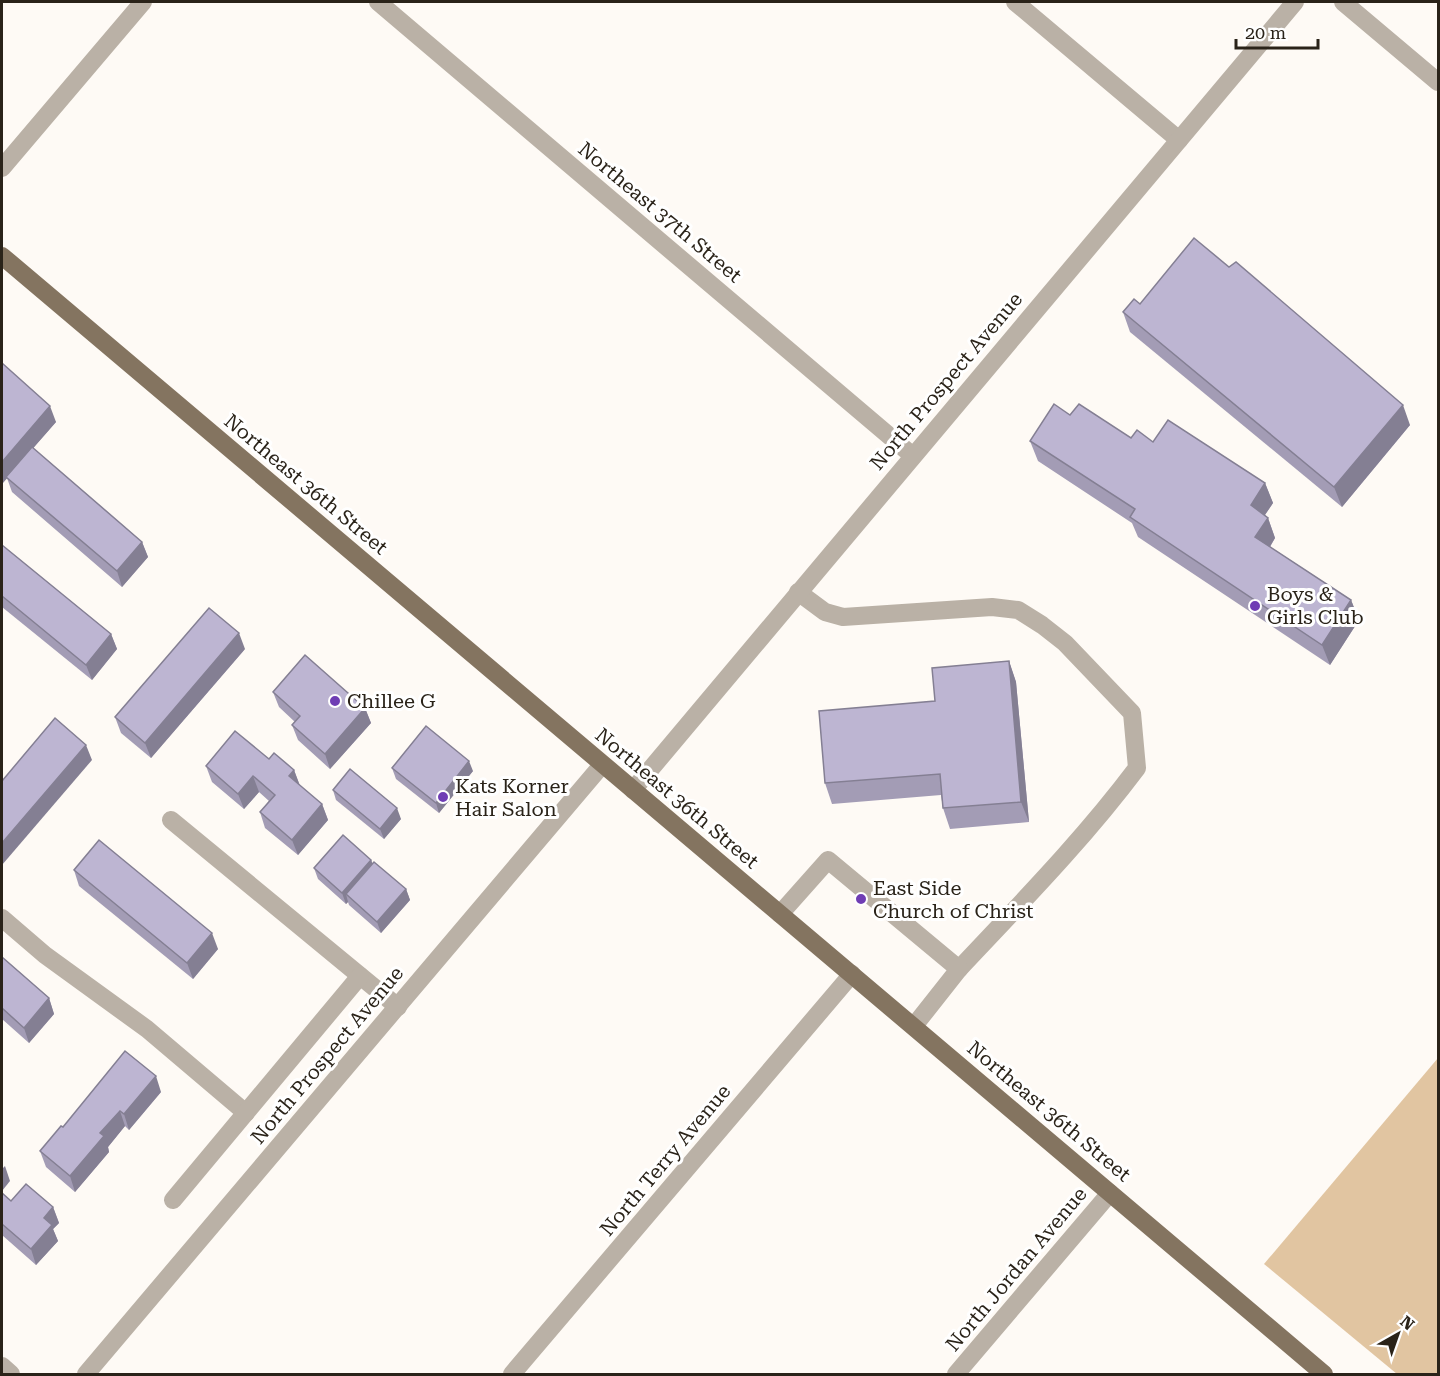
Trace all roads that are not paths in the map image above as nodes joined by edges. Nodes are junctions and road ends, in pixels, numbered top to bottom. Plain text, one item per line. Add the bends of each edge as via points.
1 (143, 2) edge
2 (378, 2) edge
3 (1015, 2) edge
4 (1295, 2) edge
5 (1343, 2) edge
6 (1438, 82) edge
7 (1179, 140) junction
8 (2, 168) edge
9 (2, 256) edge
10 (913, 456) junction
11 (798, 592) junction
12 (602, 765) junction
13 (633, 790) junction
14 (171, 820) dead end
15 (780, 914) junction
16 (2, 918) edge
17 (959, 969) junction
18 (360, 975) junction
19 (852, 975) junction
20 (398, 1007) junction
21 (914, 1026) junction
22 (246, 1113) junction
23 (1110, 1193) junction
24 (173, 1200) dead end
25 (2, 1366) edge
26 (11, 1374) edge
27 (86, 1374) edge
28 (513, 1374) edge
29 (956, 1374) edge
30 (1324, 1374) edge

1 - 8 street
2 - 10 street, Northeast 37th Street
3 - 7 street
4 - 7 street, North Prospect Avenue
5 - 6 street
7 - 10 street, North Prospect Avenue
9 - 12 main road, Northeast 36th Street
10 - 11 street, North Prospect Avenue
11 - 13 street, North Prospect Avenue
11 - 17 street via 825,612 843,617 992,607 1018,610 1065,644 1132,713 1137,768 1057,865
12 - 13 main road, Northeast 36th Street
12 - 20 street, North Prospect Avenue
13 - 15 main road, Northeast 36th Street
14 - 18 street
15 - 17 street via 828,860
15 - 19 main road, Northeast 36th Street
16 - 22 street via 45,955 147,1029
17 - 21 street
18 - 20 street
18 - 22 street
19 - 21 main road, Northeast 36th Street
19 - 28 street, North Terry Avenue
20 - 27 street, North Prospect Avenue
21 - 23 main road, Northeast 36th Street
22 - 24 street
23 - 29 street, North Jordan Avenue
23 - 30 main road, Northeast 36th Street
25 - 26 street

